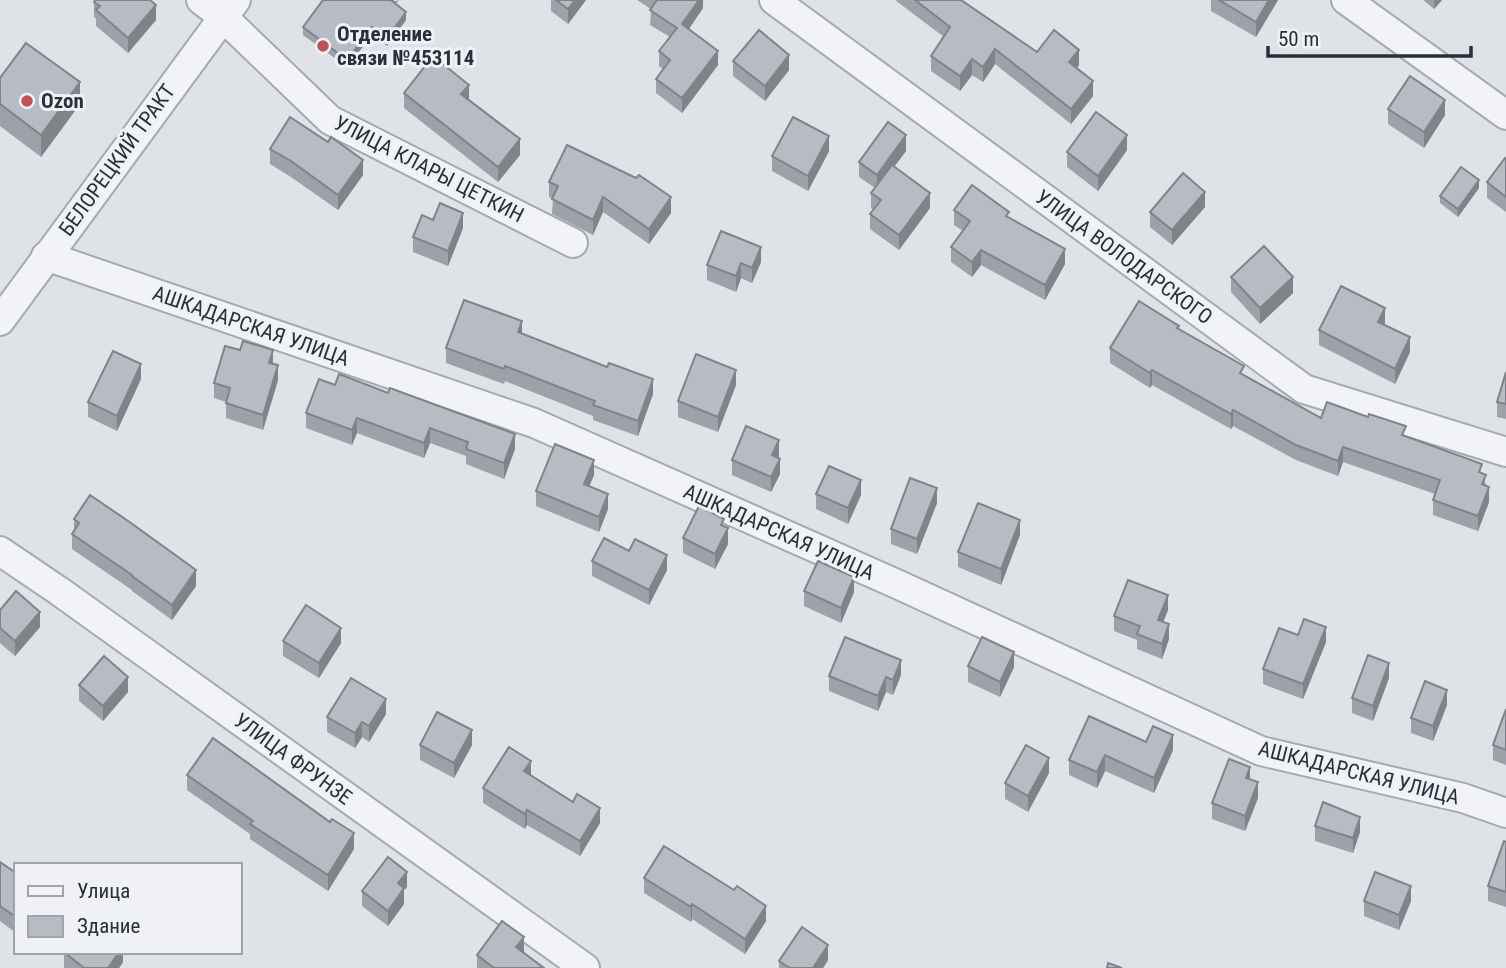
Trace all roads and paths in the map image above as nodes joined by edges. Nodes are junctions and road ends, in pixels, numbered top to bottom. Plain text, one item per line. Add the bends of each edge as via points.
1 (201, 0) edge
2 (774, 0) edge
3 (1346, 0) edge
4 (229, 9) edge
5 (1506, 115) edge
6 (573, 243) dead end
7 (46, 256) junction
8 (0, 321) edge
9 (1506, 452) edge
10 (0, 551) edge
11 (1506, 813) edge
12 (585, 968) edge

1 - 4 street, УЛИЦА КЛАРЫ ЦЕТКИН
2 - 9 street, УЛИЦА ВОЛОДАРСКОГО via 1304,389
3 - 5 street
4 - 6 street, УЛИЦА КЛАРЫ ЦЕТКИН via 330,120
4 - 7 street, БЕЛОРЕЦКИЙ ТРАКТ
7 - 8 street, БЕЛОРЕЦКИЙ ТРАКТ
7 - 11 street, АШКАДАРСКАЯ УЛИЦА via 534,424 1261,751 1463,798
10 - 12 street, УЛИЦА ФРУНЗЕ

